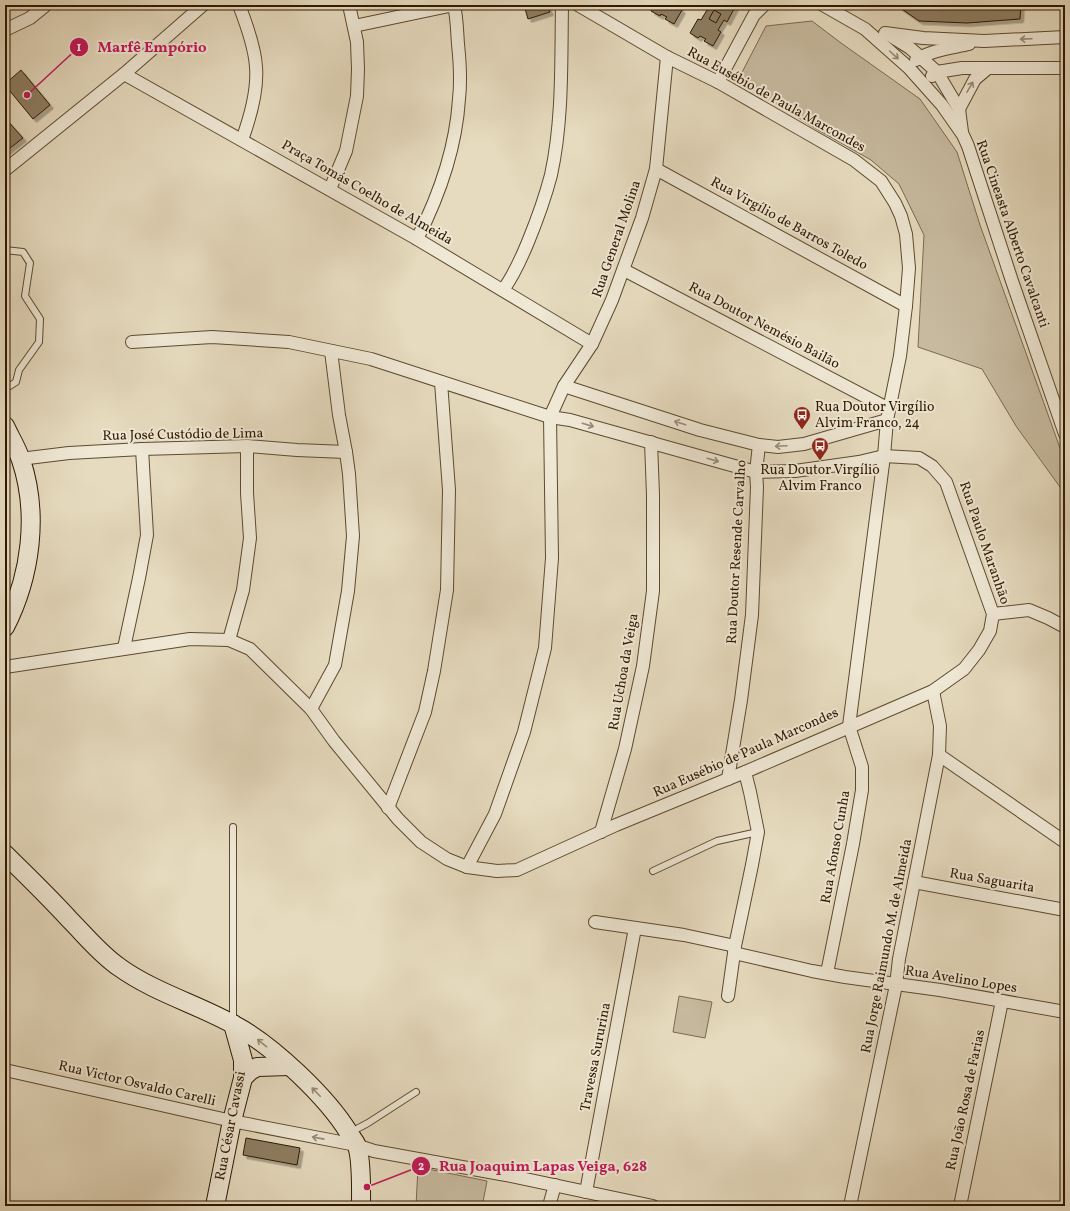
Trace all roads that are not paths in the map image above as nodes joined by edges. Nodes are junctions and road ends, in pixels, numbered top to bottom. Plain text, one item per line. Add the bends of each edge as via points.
1 (46, 5) edge
2 (203, 5) edge
3 (239, 5) edge
4 (349, 5) edge
5 (454, 5) edge
6 (562, 5) edge
7 (578, 5) edge
8 (764, 5) edge
9 (823, 5) edge
10 (354, 26) junction
11 (865, 29) junction
12 (5, 30) edge
13 (885, 33) junction
14 (1065, 37) edge
15 (984, 41) junction
16 (667, 57) junction
17 (921, 57) junction
18 (907, 66) junction
19 (1065, 68) edge
20 (987, 69) junction
21 (937, 72) junction
22 (124, 74) junction
23 (922, 81) junction
24 (718, 82) junction
25 (959, 109) junction
26 (962, 135) junction
27 (242, 140) junction
28 (656, 169) junction
29 (5, 170) edge
30 (330, 189) junction
31 (417, 239) junction
32 (5, 250) edge
33 (624, 270) junction
34 (503, 290) junction
35 (906, 306) junction
36 (132, 342) dead end
37 (592, 344) junction
38 (331, 350) junction
39 (441, 382) junction
40 (564, 386) junction
41 (5, 389) edge
42 (888, 415) junction
43 (550, 417) junction
44 (5, 426) edge
45 (1065, 434) edge
46 (651, 442) junction
47 (759, 445) junction
48 (247, 446) junction
49 (142, 449) junction
50 (346, 452) junction
51 (884, 456) junction
52 (20, 459) junction
53 (756, 472) junction
54 (994, 614) junction
55 (5, 627) edge
56 (1065, 627) edge
57 (229, 640) junction
58 (124, 648) junction
59 (5, 667) edge
60 (933, 691) junction
61 (311, 709) junction
62 (849, 726) junction
63 (939, 755) junction
64 (745, 772) junction
65 (728, 779) junction
66 (388, 808) junction
67 (233, 827) dead end
68 (601, 832) junction
69 (758, 832) junction
70 (1065, 842) edge
71 (5, 854) edge
72 (467, 868) junction
73 (652, 871) dead end
74 (914, 882) junction
75 (1065, 910) edge
76 (595, 922) dead end
77 (635, 928) junction
78 (735, 949) junction
79 (827, 974) junction
80 (896, 985) junction
81 (728, 996) dead end
82 (1002, 1001) junction
83 (1065, 1012) edge
84 (232, 1024) junction
85 (289, 1066) junction
86 (5, 1070) edge
87 (243, 1078) junction
88 (416, 1092) dead end
89 (232, 1121) junction
90 (353, 1139) junction
91 (555, 1185) junction
92 (586, 1192) junction
93 (215, 1206) edge
94 (361, 1206) edge
95 (549, 1206) edge
96 (650, 1206) edge
97 (850, 1206) edge
98 (960, 1206) edge

1 - 12 street via 30,18
2 - 22 street
3 - 27 street via 256,67 254,98
4 - 10 street
5 - 10 street
5 - 31 street via 460,70 456,123 440,185
6 - 34 street via 561,86 550,175 532,232 513,277
7 - 16 street, Rua Eusébio de Paula Marcondes
8 - 24 street via 754,15
9 - 11 street, Rua Cineasta Alberto Cavalcanti
10 - 30 street via 357,42 357,96 346,151
11 - 13 street, Rua Cineasta Alberto Cavalcanti
11 -> 18 street, Rua Cineasta Alberto Cavalcanti
13 - 15 street
13 - 17 street, Rua Cineasta Alberto Cavalcanti
14 -> 15 street
15 - 17 street
16 - 24 street, Rua Eusébio de Paula Marcondes
16 - 28 street, Rua General Molina
17 - 18 street
17 - 21 street, Rua Cineasta Alberto Cavalcanti
18 - 23 street, Rua Cineasta Alberto Cavalcanti
19 - 20 street
20 - 21 street via 962,68
25 -> 20 street via 975,79
21 - 23 street
21 - 25 street, Rua Cineasta Alberto Cavalcanti
22 - 27 street, Praça Tomás Coelho de Almeida
22 - 29 street
23 - 26 street, Rua Cineasta Alberto Cavalcanti
24 - 35 street, Rua Eusébio de Paula Marcondes via 854,160 881,181 895,203 906,234 909,268
25 - 26 street, Rua Cineasta Alberto Cavalcanti
26 - 45 street, Rua Cineasta Alberto Cavalcanti via 968,146
27 - 30 street, Praça Tomás Coelho de Almeida
28 - 33 street, Rua General Molina
28 - 35 street, Rua Virgílio de Barros Toledo
30 - 31 street, Praça Tomás Coelho de Almeida
31 - 34 street, Praça Tomás Coelho de Almeida
32 - 41 lane via 23,252 30,263 25,296 40,319 39,342 19,370 16,382
33 - 37 street, Rua General Molina
33 - 42 street, Rua Doutor Nemésio Bailão
34 - 37 street, Praça Tomás Coelho de Almeida
35 - 42 street, Rua Eusébio de Paula Marcondes via 900,356
36 - 38 street via 212,337 289,342
37 - 40 street, Rua General Molina
38 - 39 street via 371,359
38 - 50 street
39 - 43 street
39 - 66 street via 449,490 447,590 425,712
40 - 43 street, Rua General Molina
47 -> 40 street via 700,430
42 -> 47 street via 804,444 778,447
42 - 51 street, Rua Eusébio de Paula Marcondes
43 -> 46 street
43 - 72 street via 552,558 545,648 514,762 495,814
44 - 52 main road
46 -> 53 street
46 - 68 street, Rua Uchoa da Veiga via 652,591 644,666 625,749
47 - 53 street, Rua Doutor Resende Carvalho
48 - 49 street, Rua José Custódio de Lima
48 - 50 street, Rua José Custódio de Lima
48 - 57 street via 250,538 243,590
49 - 52 street, Rua José Custódio de Lima
49 - 58 street via 147,535
50 - 61 street via 352,536 348,590 335,665
51 - 53 street via 795,471
51 - 54 street, Rua Paulo Maranhão via 919,458 932,466 946,482
51 - 62 street, Rua Eusébio de Paula Marcondes
52 - 55 main road via 30,497 31,534 24,575 15,607
53 - 65 street, Rua Doutor Resende Carvalho via 752,614
54 - 56 street via 1029,610
54 - 60 street, Rua Paulo Maranhão via 990,631 979,650 964,668
57 - 58 street, Rua Eusébio de Paula Marcondes via 190,639
57 - 61 street, Rua Eusébio de Paula Marcondes via 250,649
58 - 59 street, Rua Eusébio de Paula Marcondes
60 - 62 street, Rua Paulo Maranhão
60 - 63 street, Rua Jorge Raimundo M. de Almeida via 940,726
61 - 66 street, Rua Eusébio de Paula Marcondes
62 - 64 street, Rua Eusébio de Paula Marcondes
62 - 79 street, Rua Afonso Cunha via 862,767 862,790
63 - 70 street
63 - 74 street, Rua Jorge Raimundo M. de Almeida
64 - 65 street, Rua Eusébio de Paula Marcondes
64 - 69 street
65 - 68 street, Rua Eusébio de Paula Marcondes
66 - 72 street, Rua Eusébio de Paula Marcondes via 422,842 447,859
67 - 84 lane
68 - 72 street, Rua Eusébio de Paula Marcondes via 516,870
69 - 73 lane via 717,841
69 - 78 street
71 - 84 main road via 86,938 118,966 133,976
74 - 75 street, Rua Saguarita
74 - 80 street, Rua Jorge Raimundo M. de Almeida
76 - 77 street, Rua Avelino Lopes
77 - 78 street, Rua Avelino Lopes via 684,935
77 - 92 street, Travessa Sururina
78 - 79 street, Rua Avelino Lopes
78 - 81 street
79 - 80 street, Rua Avelino Lopes
80 - 82 street, Rua Avelino Lopes
80 - 97 street, Rua Jorge Raimundo M. de Almeida
82 - 83 street, Rua Avelino Lopes
82 - 98 street, Rua João Rosa de Farias
85 -> 84 main road via 259,1040
84 - 87 main road, Rua César Cavassi via 243,1060
85 - 87 main road via 257,1067
90 -> 85 main road via 331,1109
86 - 89 street, Rua Victor Osvaldo Carelli
87 - 89 main road, Rua César Cavassi
88 - 90 lane via 368,1123
90 -> 89 street, Rua Victor Osvaldo Carelli
89 - 93 main road, Rua César Cavassi
90 - 91 street, Rua Victor Osvaldo Carelli via 374,1151
90 - 94 main road via 359,1156
91 - 92 street, Rua Victor Osvaldo Carelli
91 - 95 street
92 - 96 street, Rua Victor Osvaldo Carelli

